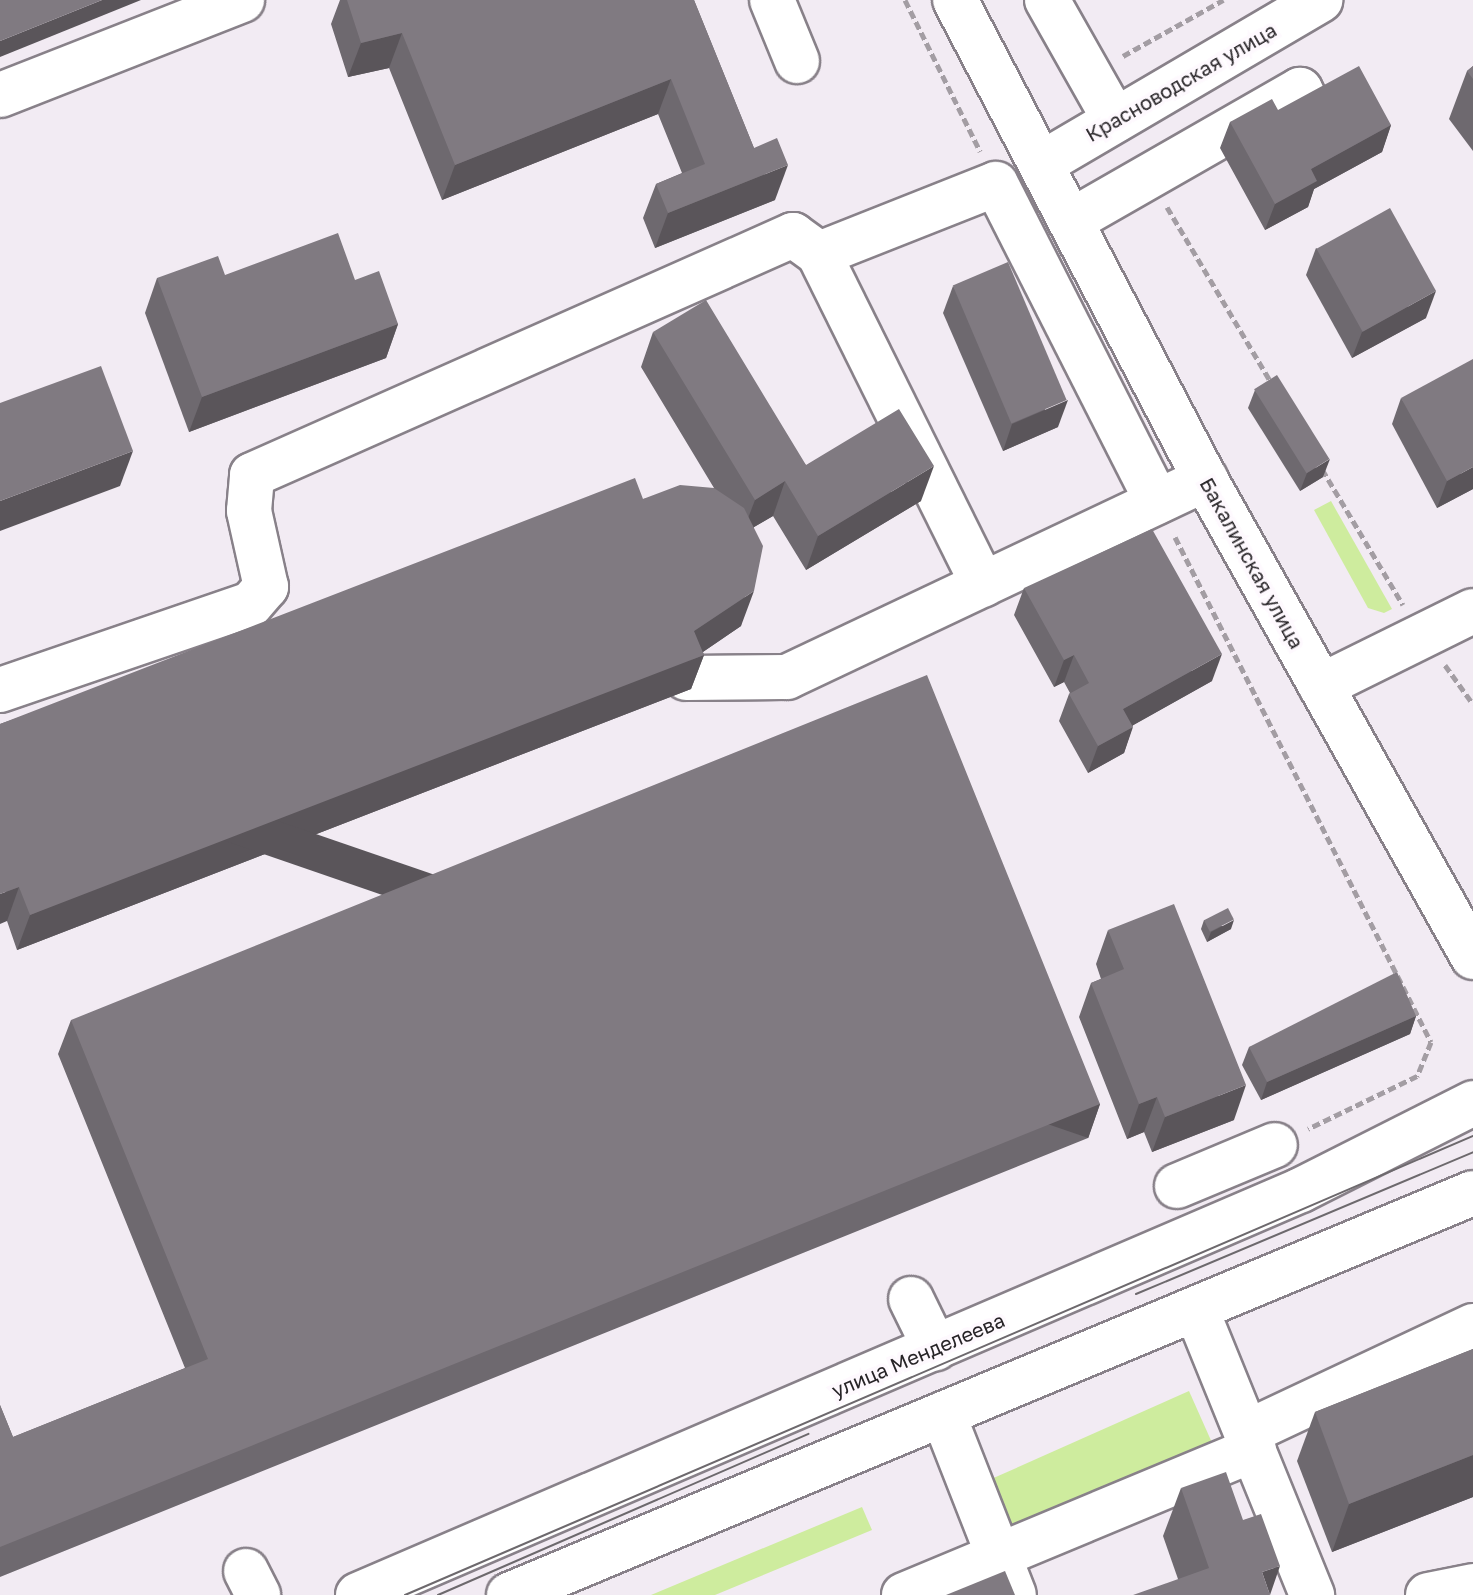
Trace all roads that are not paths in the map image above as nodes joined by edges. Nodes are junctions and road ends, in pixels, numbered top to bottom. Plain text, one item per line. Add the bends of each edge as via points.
1 (242, 0) edge
2 (772, 0) edge
3 (955, 0) edge
4 (1047, 0) edge
5 (1321, 0) edge
6 (797, 61) dead end
7 (0, 95) edge
8 (1312, 113) edge
9 (1115, 120) junction
10 (1041, 164) junction
11 (1071, 221) junction
12 (819, 254) junction
13 (1205, 479) junction
14 (1157, 502) junction
15 (983, 585) junction
16 (1473, 611) edge
17 (686, 678) edge
18 (1321, 686) junction
19 (0, 690) edge
20 (1473, 957) edge
21 (1473, 1103) edge
22 (1275, 1145) road end
23 (1177, 1186) dead end
24 (1473, 1193) edge
25 (911, 1299) dead end
26 (1196, 1309) junction
27 (1473, 1326) edge
28 (935, 1348) junction
29 (943, 1414) junction
30 (1251, 1440) junction
31 (999, 1554) junction
32 (1473, 1586) edge
33 (358, 1595) edge
34 (509, 1595) edge
35 (904, 1595) edge
36 (1014, 1595) edge
37 (1312, 1595) edge
38 (1428, 1595) edge

1 - 7 main road
2 - 6 main road
3 - 10 main road, Бакалинская улица
4 - 9 main road
5 - 9 main road, Красноводская улица
8 - 11 main road via 1300,90
9 - 10 main road, Красноводская улица
10 - 11 main road, Бакалинская улица
11 - 13 main road, Бакалинская улица
12 - 14 main road via 996,184
12 - 15 main road
12 - 19 main road via 793,235 760,246 252,475 249,511 266,587 251,604
13 - 14 main road
13 - 18 main road, Бакалинская улица
14 - 15 main road
15 - 17 main road via 787,677
16 - 18 main road
18 - 20 main road, Бакалинская улица
21 - 28 main road, улица Менделеева via 1301,1190
22 - 23 main road
24 - 26 main road
25 - 28 main road
26 - 29 main road
26 - 30 main road
27 - 30 main road
28 - 33 main road, улица Менделеева
29 - 31 main road
29 - 34 main road
30 - 31 main road
30 - 37 main road
31 - 35 main road
31 - 36 main road
32 - 38 main road

